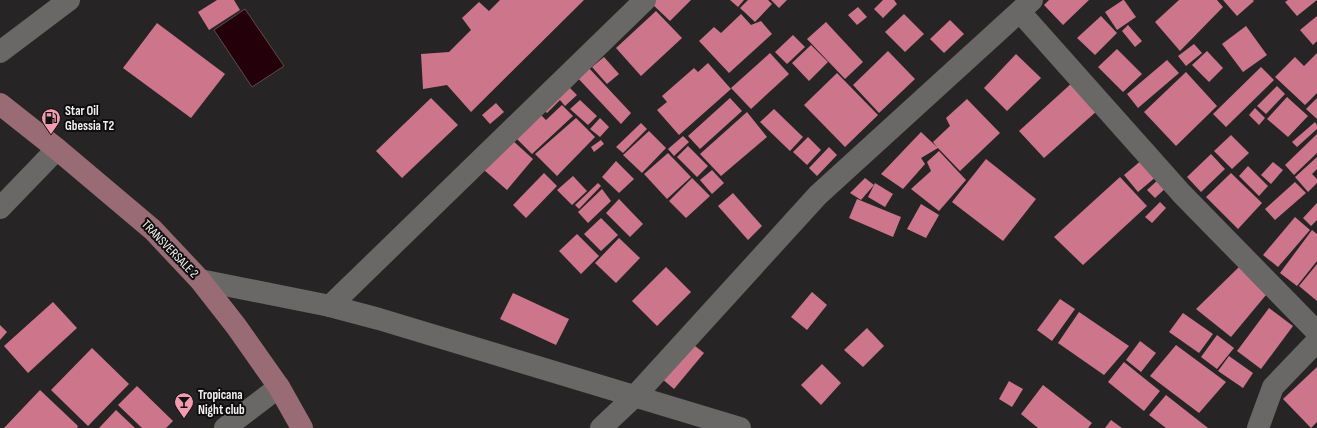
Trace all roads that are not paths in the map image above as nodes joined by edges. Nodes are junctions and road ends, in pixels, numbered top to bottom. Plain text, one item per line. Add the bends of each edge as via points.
1 (69, 0) edge
2 (645, 0) edge
3 (1026, 6) edge
4 (0, 52) edge
5 (0, 104) edge
6 (57, 149) junction
7 (0, 208) edge
8 (200, 280) junction
9 (330, 306) junction
10 (1317, 332) edge
11 (1317, 341) edge
12 (279, 387) junction
13 (635, 396) junction
14 (226, 428) edge
15 (302, 428) edge
16 (601, 428) edge
17 (740, 428) edge
18 (1258, 428) edge

1 - 4 street
2 - 9 street
3 - 10 street via 1182,194
3 - 13 street via 818,195
5 - 6 main road, TRANSVERSALE 2
6 - 7 street
6 - 8 main road, TRANSVERSALE 2 via 153,230
8 - 9 street
8 - 12 main road, TRANSVERSALE 2
9 - 13 street
11 - 18 street via 1273,386
12 - 14 street
12 - 15 main road, TRANSVERSALE 2
13 - 16 street
13 - 17 street

